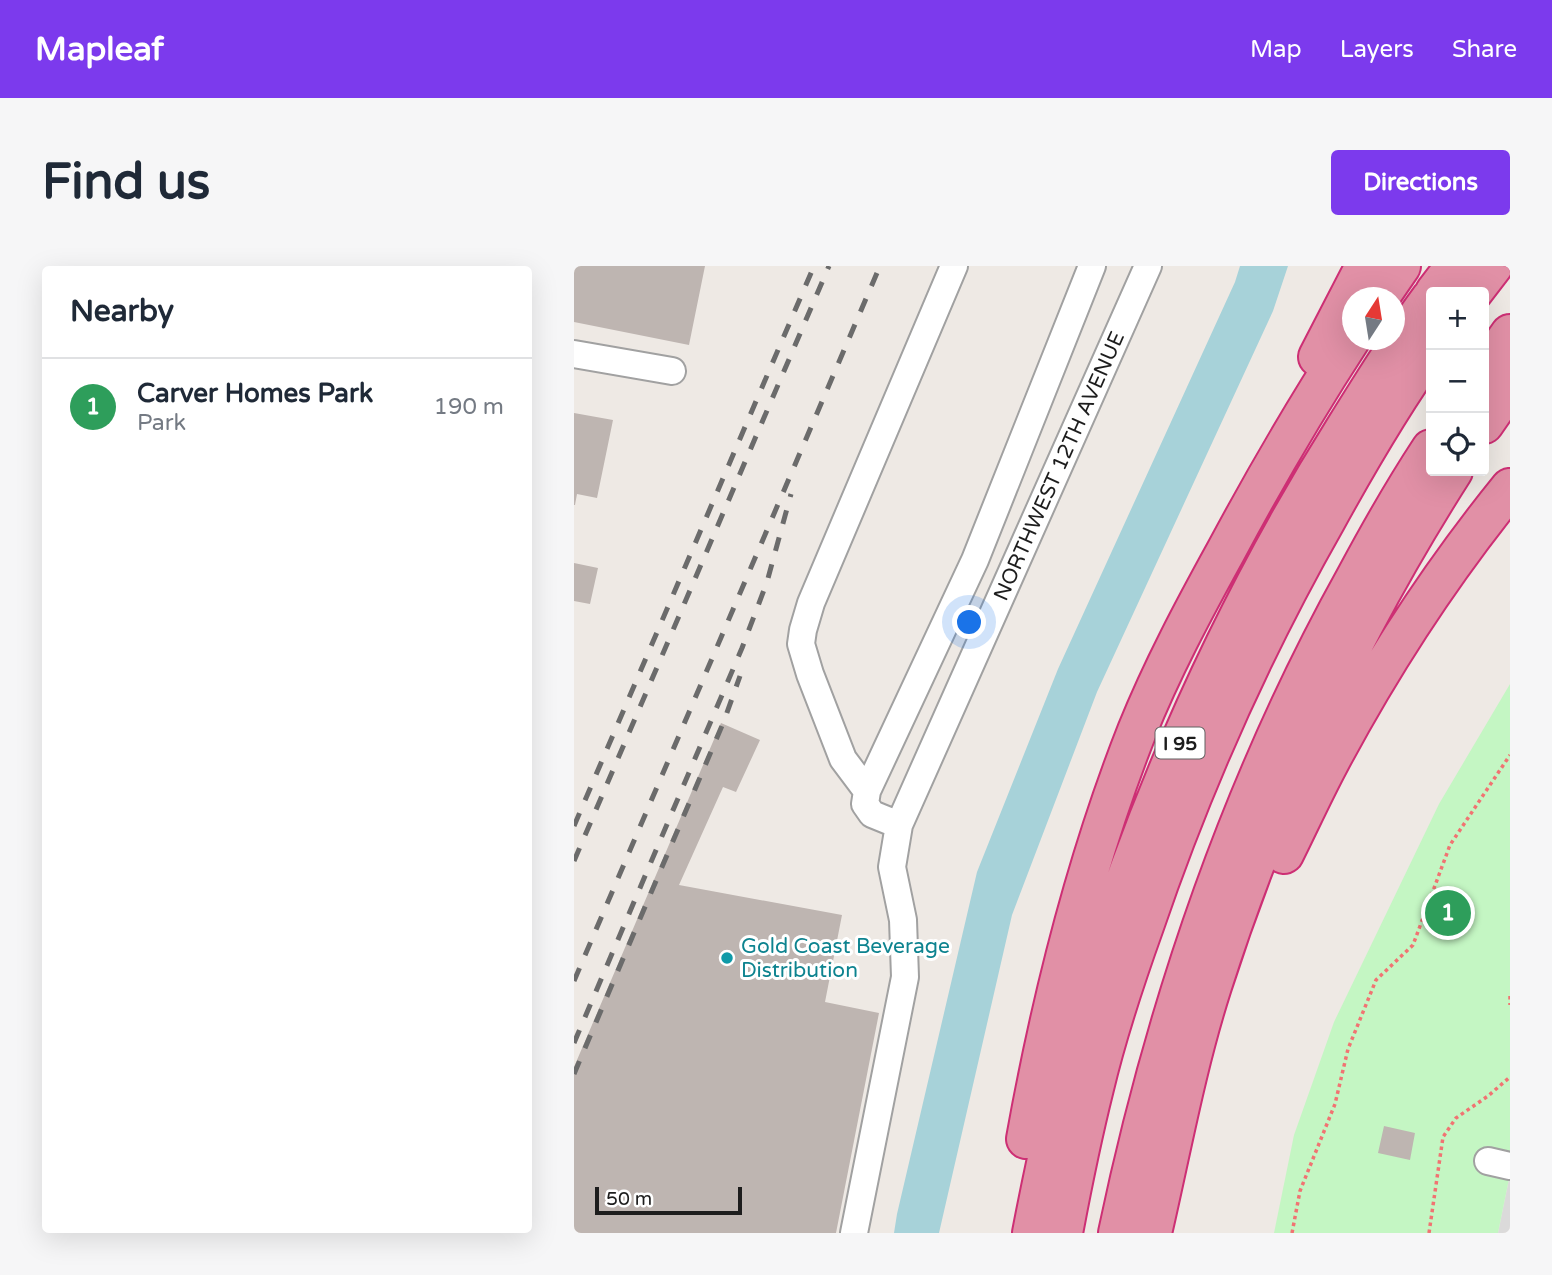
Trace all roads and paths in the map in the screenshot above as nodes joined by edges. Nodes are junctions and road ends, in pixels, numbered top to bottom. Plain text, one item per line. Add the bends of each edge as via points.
1 (954, 266) edge
2 (1092, 266) edge
3 (1148, 266) edge
4 (1365, 266) edge
5 (1401, 266) edge
6 (1455, 266) edge
7 (1493, 266) edge
8 (1387, 287) edge
9 (1439, 287) edge
10 (1477, 287) edge
11 (1426, 305) edge
12 (1510, 334) edge
13 (1345, 350) edge
14 (1430, 350) edge
15 (574, 354) edge
16 (1489, 364) edge
17 (672, 371) dead end
18 (1510, 386) edge
19 (1489, 417) edge
20 (1426, 457) edge
21 (1450, 476) edge
22 (1510, 488) edge
23 (1213, 574) junction
24 (1510, 755) edge
25 (867, 791) junction
26 (899, 825) junction
27 (1510, 996) edge
28 (1510, 1005) edge
29 (1192, 1056) junction
30 (1510, 1077) edge
31 (854, 1233) edge
32 (1011, 1233) edge
33 (1032, 1233) edge
34 (1063, 1233) edge
35 (1118, 1233) edge
36 (1152, 1233) edge
37 (1292, 1233) edge
38 (1429, 1233) edge

1 - 25 street via 803,629 804,654 843,759
2 - 25 street via 975,559
3 - 26 street, NORTHWEST 12TH AVENUE
4 - 23 highway via 1257,470
5 - 8 highway
6 - 9 highway
7 - 10 highway
11 - 33 highway, I 95 via 1298,503 1231,632 1170,766 1095,972 1058,1110
12 - 16 highway
13 - 23 highway via 1280,452
14 - 34 highway via 1319,532 1215,739 1161,875 1114,1015
15 - 17 street
18 - 19 highway
20 - 35 highway via 1335,615 1244,811 1173,1013
21 - 29 highway via 1385,585 1311,732 1234,922
22 - 29 highway via 1430,596 1353,720 1283,856
23 - 32 highway via 1138,730 1086,879 1053,1004
24 - 37 path via 1451,845 1413,945 1376,980 1300,1191
25 - 26 street via 865,804 872,814
26 - 31 street, NORTHWEST 12TH AVENUE via 892,867 903,919 905,977
27 - 28 path
29 - 36 highway
30 - 38 path via 1456,1118 1443,1137

